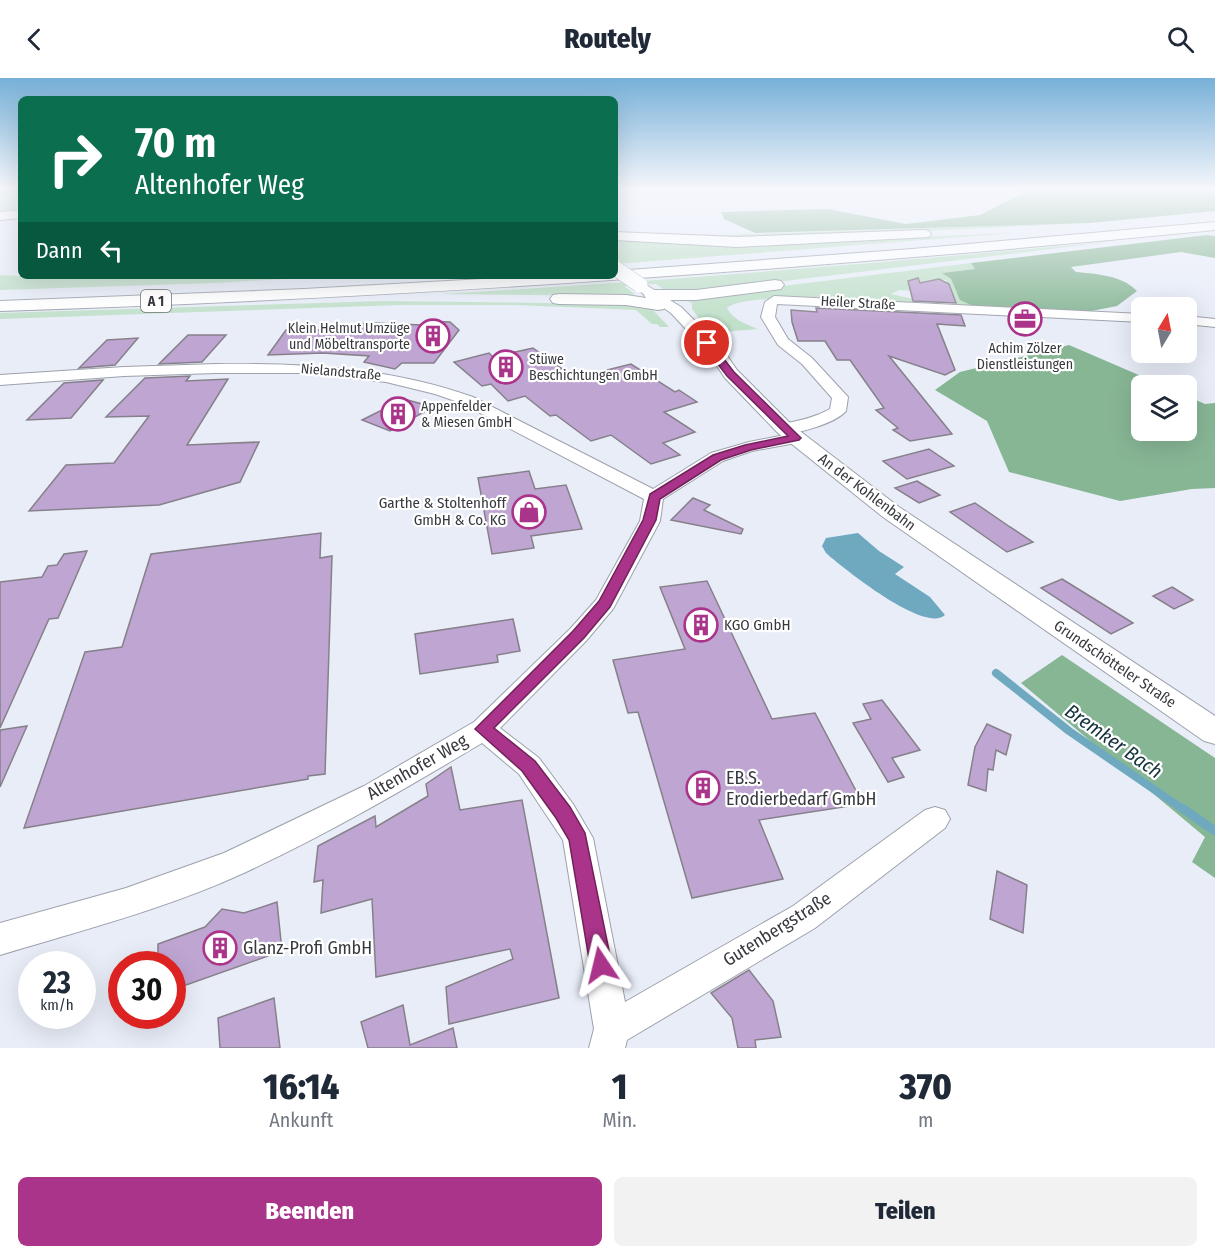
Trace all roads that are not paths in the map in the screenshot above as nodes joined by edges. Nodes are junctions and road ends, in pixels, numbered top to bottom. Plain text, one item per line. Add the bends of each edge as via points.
1 (911, 234) edge
2 (1045, 234) edge
3 (1124, 234) edge
4 (1188, 234) edge
5 (618, 237) edge
6 (618, 268) edge
7 (618, 270) edge
8 (874, 273) dead end
9 (618, 277) edge
10 (314, 279) edge
11 (438, 279) edge
12 (583, 279) edge
13 (795, 282) dead end
14 (180, 291) junction
15 (650, 294) junction
16 (312, 295) junction
17 (696, 295) junction
18 (0, 296) edge
19 (0, 306) edge
20 (676, 310) junction
21 (1131, 317) edge
22 (1197, 321) edge
23 (1215, 323) edge
24 (731, 374) junction
25 (0, 380) edge
26 (790, 433) junction
27 (654, 497) junction
28 (1015, 596) joint
29 (483, 729) junction
30 (1215, 732) edge
31 (935, 819) dead end
32 (0, 939) edge
33 (609, 1038) edge

1 - 5 highway via 737,242
2 - 6 highway
3 - 9 highway, A 1
4 - 8 highway
7 - 15 main road, An der Kohlenbahn, bridge
10 - 14 highway
11 - 14 highway, A 1
12 - 16 highway, A 1
13 - 17 highway
14 - 18 highway, A 1
15 - 16 highway via 626,300 344,299
15 - 17 highway
15 - 20 main road, An der Kohlenbahn
15 - 24 main road, An der Kohlenbahn via 711,362
16 - 19 highway, A 1
17 - 20 highway via 681,302
20 - 24 main road, An der Kohlenbahn
21 - 26 street, Heiler Straße via 774,300 768,317 783,342 840,397 838,411
22 - 23 street
24 - 26 main road, An der Kohlenbahn
25 - 27 street, Nielandstraße via 231,368 336,369 398,378 467,400
26 - 27 street via 717,458
26 - 28 main road, An der Kohlenbahn via 891,512
27 - 29 street, Altenhofer Weg via 650,520 605,604
28 - 30 main road, Grundschötteler Straße
29 - 32 street, Altenhofer Weg via 374,794 234,863 126,903
29 - 33 street, Gutenbergstraße via 529,766 578,838
31 - 33 street, Gutenbergstraße via 804,916

